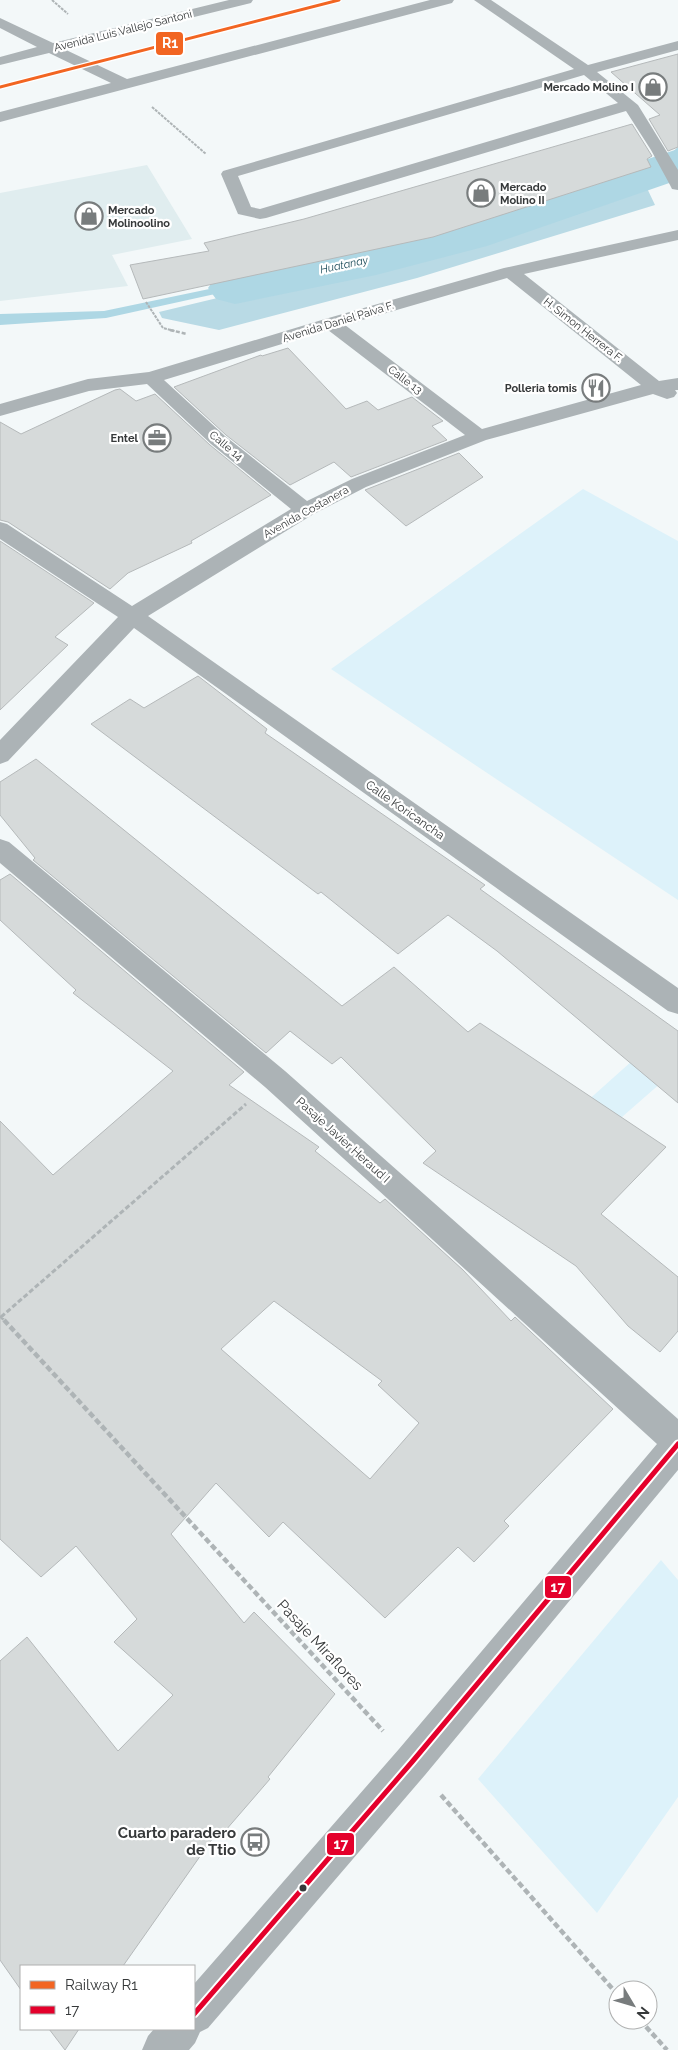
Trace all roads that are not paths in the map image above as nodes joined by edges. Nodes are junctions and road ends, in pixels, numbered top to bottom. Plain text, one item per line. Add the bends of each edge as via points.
1 (246, 0) edge
2 (447, 0) edge
3 (481, 0) edge
4 (0, 22) edge
5 (678, 45) edge
6 (50, 48) junction
7 (0, 62) edge
8 (586, 70) junction
9 (126, 84) junction
10 (630, 105) junction
11 (0, 117) edge
12 (678, 185) edge
13 (678, 235) edge
14 (510, 272) junction
15 (331, 323) junction
16 (151, 378) junction
17 (678, 384) edge
18 (655, 387) junction
19 (678, 397) edge
20 (0, 410) edge
21 (480, 436) junction
22 (305, 510) junction
23 (0, 529) edge
24 (132, 616) junction
25 (0, 755) edge
26 (0, 849) edge
27 (678, 1003) edge
28 (678, 1442) edge
29 (195, 2013) edge
30 (180, 2030) edge
31 (162, 2050) edge

1 - 6 street, Avenida Luis Vallejo Santoni
2 - 9 street
3 - 8 street
4 - 6 street
5 - 8 street
6 - 7 street, Avenida Luis Vallejo Santoni
6 - 9 street
8 - 10 street
8 - 10 street via 229,174 244,210 260,214
9 - 11 street
10 - 12 street
13 - 14 street, Avenida Daniel Paiva F.
14 - 15 street, Avenida Daniel Paiva F.
14 - 18 street, H. Simon Herrera F.
15 - 16 street, Avenida Daniel Paiva F.
15 - 21 street, Calle 13
16 - 20 street, Avenida Daniel Paiva F. via 88,385
16 - 22 street, Calle 14 via 218,440
17 - 18 street, Avenida Costanera
18 - 19 street, H. Simon Herrera F.
18 - 21 street, Avenida Costanera
21 - 22 street, Avenida Costanera via 359,483
22 - 24 street, Avenida Costanera
23 - 24 street, Calle Koricancha
24 - 25 street, Avenida Costanera
24 - 27 street, Calle Koricancha
26 - 28 street, Pasaje Javier Heraud I via 275,1079
28 - 29 street via 412,1762
30 - 31 street

